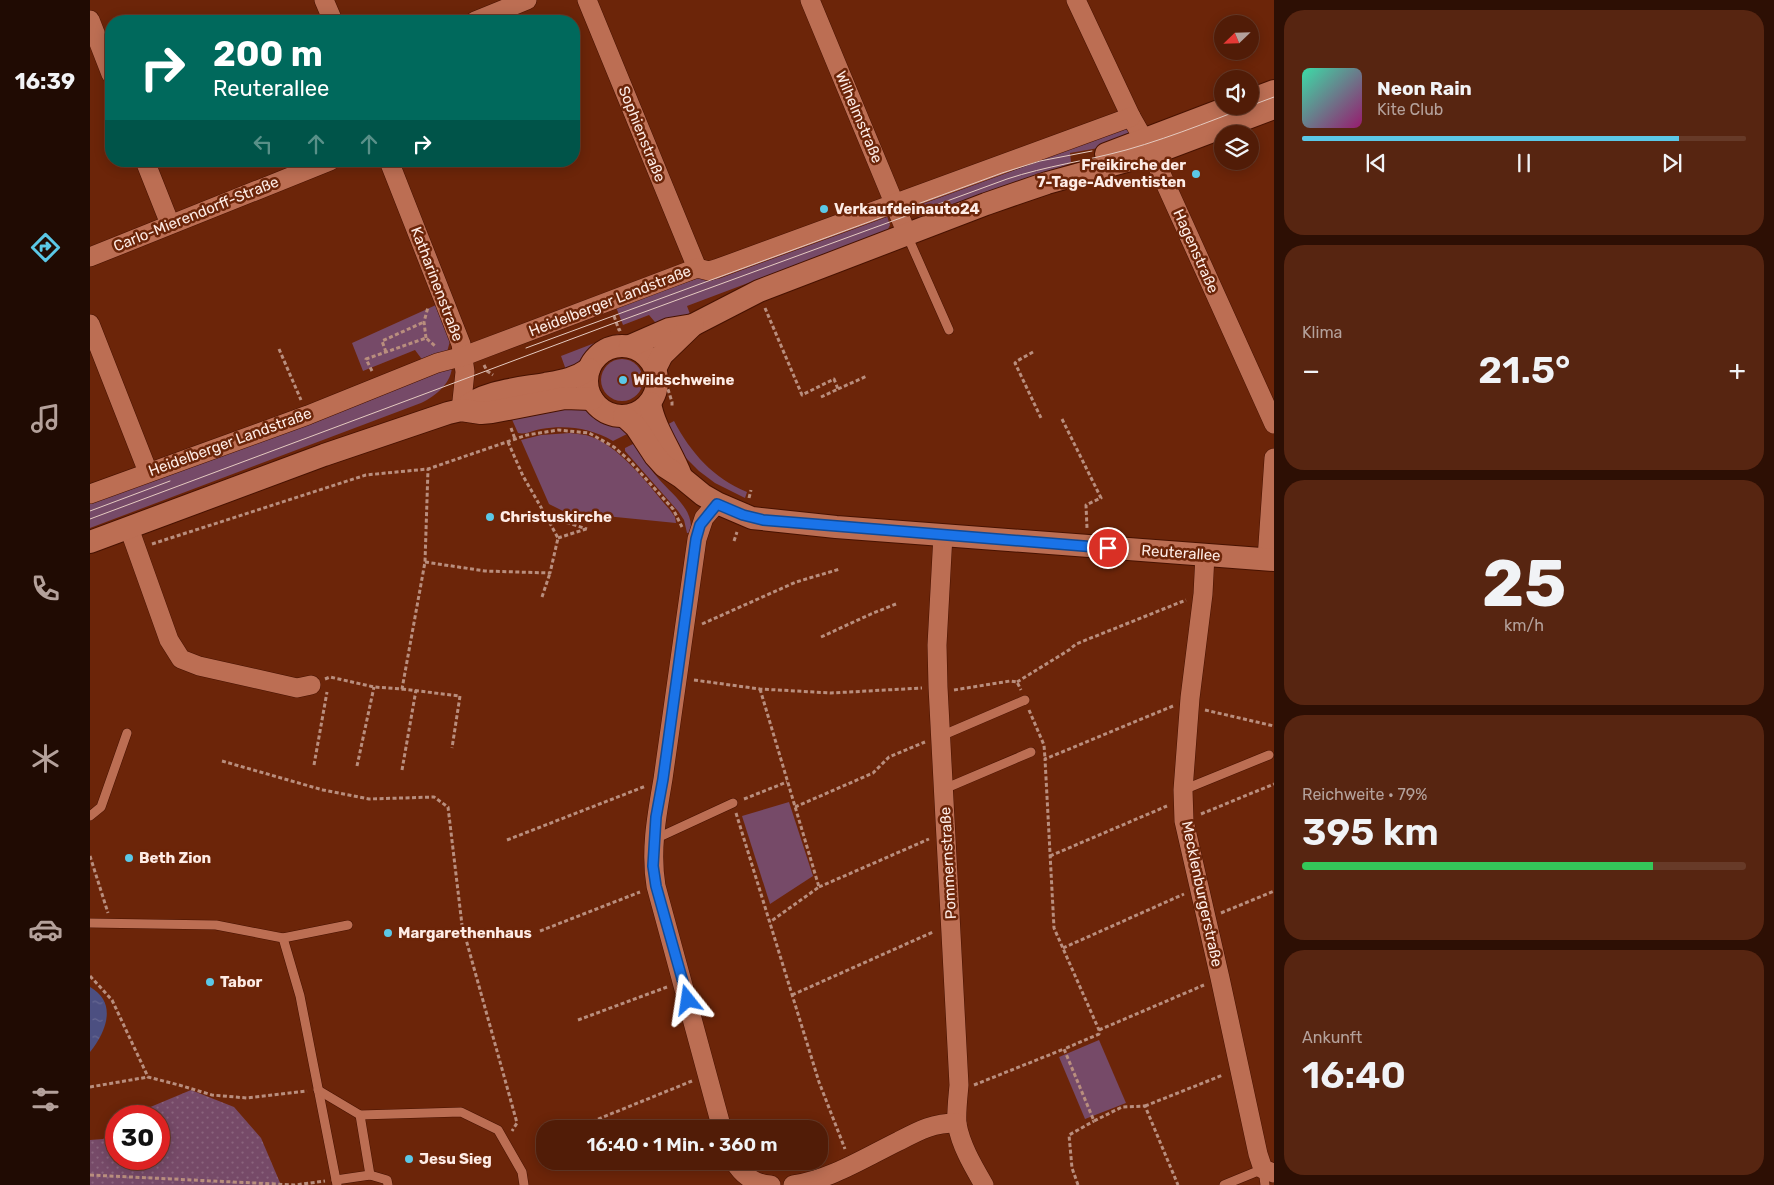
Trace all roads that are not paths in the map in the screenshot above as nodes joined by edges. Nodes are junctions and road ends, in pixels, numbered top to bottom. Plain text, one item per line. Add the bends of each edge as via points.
1 (324, 0) edge
2 (527, 0) edge
3 (587, 0) edge
4 (810, 0) edge
5 (1076, 0) edge
6 (330, 15) edge
7 (491, 15) edge
8 (90, 20) edge
9 (105, 59) edge
10 (1274, 91) edge
11 (1259, 97) edge
12 (1274, 108) edge
13 (1214, 115) edge
14 (1130, 117) junction
15 (1147, 147) junction
16 (147, 167) edge
17 (315, 167) edge
18 (390, 167) edge
19 (895, 204) junction
20 (170, 224) junction
21 (907, 234) junction
22 (90, 257) edge
23 (697, 268) junction
24 (90, 324) edge
25 (693, 325) junction
26 (949, 330) dead end
27 (629, 336) junction
28 (464, 356) junction
29 (589, 369) junction
30 (661, 373) junction
31 (592, 399) junction
32 (650, 403) junction
33 (460, 410) junction
34 (624, 416) junction
35 (1273, 418) edge
36 (1274, 458) edge
37 (148, 472) junction
38 (682, 477) junction
39 (90, 494) edge
40 (717, 504) junction
41 (129, 528) junction
42 (943, 535) junction
43 (90, 542) edge
44 (1205, 555) junction
45 (1270, 560) edge
46 (311, 685) road end
47 (1025, 700) dead end
48 (127, 733) dead end
49 (940, 736) junction
50 (1031, 752) dead end
51 (1269, 755) dead end
52 (944, 789) junction
53 (1183, 795) junction
54 (733, 803) road end
55 (90, 816) edge
56 (655, 839) junction
57 (90, 923) edge
58 (348, 925) dead end
59 (283, 938) junction
60 (318, 1090) junction
61 (360, 1115) junction
62 (720, 1120) edge
63 (957, 1123) junction
64 (741, 1170) edge
65 (370, 1175) junction
66 (1268, 1176) edge
67 (337, 1182) edge
68 (388, 1185) edge
69 (524, 1185) edge
70 (771, 1185) edge
71 (792, 1185) edge
72 (984, 1185) edge
73 (1224, 1185) edge

1 - 6 street
2 - 7 street
3 - 23 street, Sophienstraße
4 - 19 street, Wilhelmstraße
5 - 14 street, Hagenstraße
8 - 9 street
10 - 11 street
12 - 15 street
13 - 15 street
14 - 15 street, Hagenstraße
14 - 19 street, Heidelberger Landstraße
15 - 21 street
15 - 35 street, Hagenstraße
16 - 20 street
17 - 20 street, Carlo-Mierendorff-Straße
18 - 28 street, Katharinenstraße
19 - 21 street, Wilhelmstraße
19 - 23 street, Heidelberger Landstraße via 716,269
20 - 22 street, Carlo-Mierendorff-Straße
21 - 25 street via 758,291
21 - 26 lane
23 - 28 street, Heidelberger Landstraße
24 - 37 street
25 - 27 street
25 - 30 street via 662,356
27 - 29 street via 620,345 600,352
27 - 30 street
28 - 33 street, Katharinenstraße
28 - 37 street, Heidelberger Landstraße via 437,363
29 - 31 street via 587,385
29 - 33 street via 565,380 489,395
30 - 32 street
31 - 33 street via 565,398 481,413
31 - 34 street via 606,412
32 - 34 street via 634,414
32 - 38 street, Reuterallee via 653,418
33 - 41 street via 324,455
34 - 38 street, Reuterallee via 664,466
36 - 45 street
37 - 39 street, Heidelberger Landstraße
38 - 40 street, Reuterallee
40 - 42 street, Reuterallee via 763,520
40 - 56 street via 704,518 698,532
41 - 43 street
41 - 46 street via 169,640 181,659 297,688
42 - 44 street, Reuterallee
42 - 49 street, Pommernstraße via 937,645
44 - 45 street, Reuterallee
44 - 53 street, Mecklenburgerstraße
47 - 49 lane
48 - 55 lane via 101,808
49 - 52 street, Pommernstraße
50 - 52 lane
51 - 53 lane
52 - 63 street, Pommernstraße via 959,1085
53 - 66 street, Mecklenburgerstraße via 1184,821 1239,1069 1258,1154
54 - 56 lane
56 - 62 street via 653,866 656,886
57 - 59 lane via 216,924
58 - 59 lane
59 - 60 lane via 300,996
60 - 61 lane
60 - 67 lane
61 - 65 lane
61 - 69 lane via 461,1112 498,1130 522,1172
63 - 71 street via 941,1123 924,1129 851,1164
63 - 72 street, Pommernstraße via 964,1146
64 - 70 street via 746,1177 760,1184
65 - 67 lane
65 - 68 lane via 387,1180
66 - 73 lane, Mecklenburgerstraße

